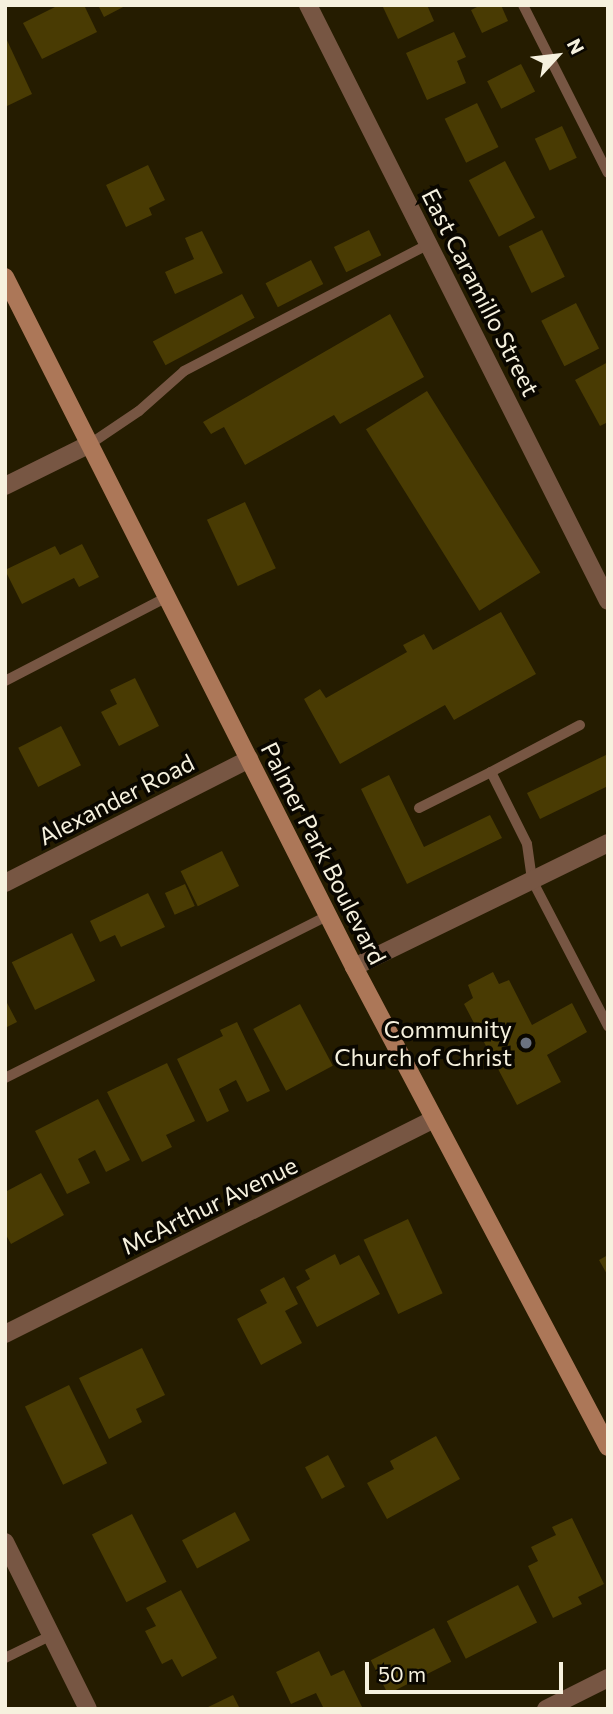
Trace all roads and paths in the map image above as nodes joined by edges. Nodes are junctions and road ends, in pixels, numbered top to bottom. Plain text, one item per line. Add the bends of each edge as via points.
1 (309, 5) edge
2 (523, 5) edge
3 (608, 173) edge
4 (429, 244) junction
5 (7, 282) edge
6 (90, 444) junction
7 (5, 486) edge
8 (167, 597) junction
9 (608, 601) edge
10 (5, 681) edge
11 (580, 725) dead end
12 (249, 759) junction
13 (491, 772) junction
14 (419, 808) dead end
15 (608, 843) edge
16 (532, 880) junction
17 (5, 883) edge
18 (329, 915) junction
19 (354, 967) junction
20 (608, 1026) edge
21 (5, 1078) edge
22 (434, 1119) junction
23 (5, 1334) edge
24 (608, 1447) edge
25 (5, 1542) edge
26 (52, 1635) junction
27 (5, 1658) edge
28 (608, 1678) edge
29 (88, 1709) edge
30 (546, 1709) edge

1 - 4 street, East Caramillo Street
2 - 3 lane
4 - 6 lane via 184,371 139,411
4 - 9 street, East Caramillo Street
5 - 6 main road, Palmer Park Boulevard
6 - 7 street
6 - 8 main road, Palmer Park Boulevard
8 - 10 lane
8 - 12 main road, Palmer Park Boulevard
11 - 13 lane
12 - 17 street, Alexander Road
12 - 18 main road, Palmer Park Boulevard
13 - 14 lane
13 - 16 lane via 527,844
15 - 16 street
16 - 19 street
16 - 20 lane
18 - 19 main road, Palmer Park Boulevard
18 - 21 lane
19 - 22 main road, Palmer Park Boulevard
22 - 23 street, McArthur Avenue
22 - 24 main road, Palmer Park Boulevard
25 - 26 street
26 - 27 lane
26 - 29 street
28 - 30 street

